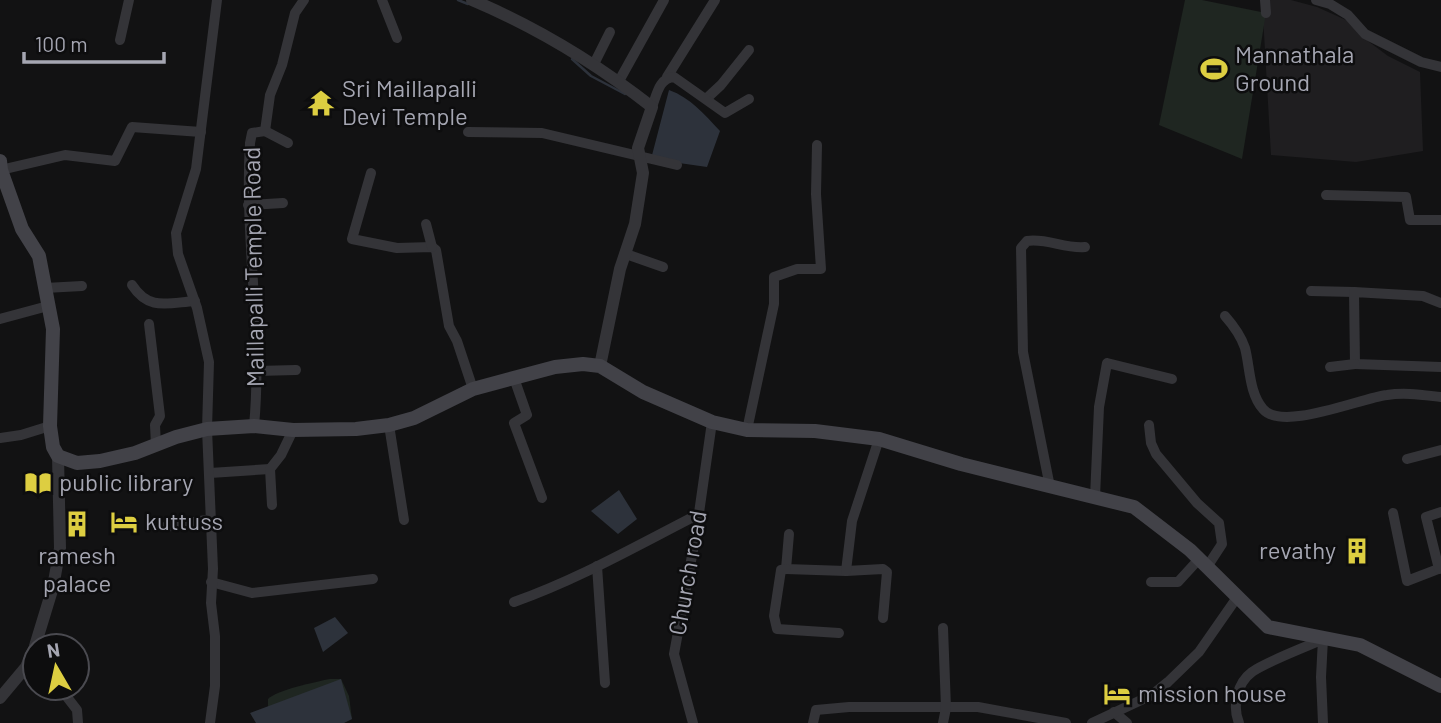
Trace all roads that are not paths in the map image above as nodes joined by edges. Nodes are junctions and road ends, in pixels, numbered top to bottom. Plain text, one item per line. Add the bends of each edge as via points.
1 (129, 0) edge
2 (217, 0) edge
3 (304, 0) edge
4 (383, 0) edge
5 (471, 0) edge
6 (664, 0) edge
7 (715, 0) edge
8 (1265, 0) edge
9 (1316, 0) edge
10 (1266, 13) dead end
11 (610, 32) dead end
12 (397, 38) dead end
13 (120, 40) dead end
14 (750, 50) dead end
15 (594, 64) junction
16 (1441, 67) edge
17 (667, 77) junction
18 (619, 81) junction
19 (707, 98) junction
20 (748, 99) dead end
21 (652, 107) junction
22 (265, 131) junction
23 (201, 132) junction
24 (468, 132) dead end
25 (288, 143) dead end
26 (817, 145) dead end
27 (639, 157) junction
28 (0, 161) edge
29 (677, 165) dead end
30 (0, 170) edge
31 (371, 173) dead end
32 (1326, 195) dead end
33 (283, 203) dead end
34 (248, 205) junction
35 (1441, 220) edge
36 (426, 224) dead end
37 (432, 247) junction
38 (1085, 247) dead end
39 (626, 254) junction
40 (663, 267) dead end
41 (132, 285) dead end
42 (82, 286) dead end
43 (45, 288) junction
44 (1311, 291) dead end
45 (1354, 292) junction
46 (195, 301) junction
47 (1441, 303) edge
48 (48, 306) junction
49 (1225, 316) dead end
50 (0, 319) edge
51 (149, 324) dead end
52 (1355, 364) junction
53 (600, 366) junction
54 (1330, 367) dead end
55 (1441, 367) edge
56 (257, 370) junction
57 (296, 370) dead end
58 (514, 378) junction
59 (1172, 379) dead end
60 (473, 389) junction
61 (1441, 397) edge
62 (712, 422) junction
63 (389, 425) junction
64 (1149, 425) dead end
65 (50, 426) junction
66 (254, 426) junction
67 (207, 429) junction
68 (293, 430) junction
69 (747, 430) junction
70 (0, 438) edge
71 (879, 439) junction
72 (156, 445) junction
73 (1441, 450) edge
74 (58, 456) junction
75 (1406, 459) dead end
76 (270, 469) junction
77 (210, 473) junction
78 (1050, 487) junction
79 (542, 498) dead end
80 (1095, 498) junction
81 (272, 505) dead end
82 (1441, 512) edge
83 (1393, 513) dead end
84 (699, 514) junction
85 (212, 520) junction
86 (404, 520) dead end
87 (165, 527) dead end
88 (789, 534) dead end
89 (1203, 563) junction
90 (597, 566) junction
91 (786, 569) junction
92 (1440, 569) edge
93 (846, 571) junction
94 (373, 579) dead end
95 (211, 582) junction
96 (1151, 582) dead end
97 (1238, 596) junction
98 (514, 602) dead end
99 (883, 618) dead end
100 (943, 628) dead end
101 (39, 632) edge
102 (839, 633) dead end
103 (1323, 639) junction
104 (21, 678) edge
105 (605, 683) dead end
106 (1441, 686) edge
107 (0, 698) edge
108 (71, 702) edge
109 (946, 708) junction
110 (1114, 712) junction
111 (1028, 719) edge
112 (78, 723) edge
113 (210, 723) edge
114 (693, 723) edge
115 (813, 723) edge
116 (943, 723) edge
117 (1066, 723) edge
118 (1092, 723) edge
119 (1127, 723) edge
120 (1239, 723) edge
121 (1323, 723) edge

1 - 13 street
2 - 23 street, Maillapalli Temple Road
3 - 22 street, Maillapalli Temple Road via 295,13 270,95
4 - 12 street
5 - 15 street via 510,16
6 - 18 street
7 - 17 street
8 - 10 street
9 - 16 street via 1348,15 1364,34
11 - 15 street
14 - 19 street
15 - 18 street
17 - 19 street
17 - 21 street
18 - 21 street
19 - 20 street via 725,113
21 - 27 street
22 - 25 street
22 - 34 street, Maillapalli Temple Road via 252,133
23 - 30 street via 132,127 115,161 65,155
23 - 46 street, Maillapalli Temple Road via 197,169 176,233 178,254
24 - 27 street via 542,133
26 - 69 street via 821,269 797,269 775,277 774,304
27 - 29 street
27 - 39 street via 643,173
28 - 30 main road
30 - 43 main road via 22,229 39,256
31 - 37 street via 352,239 397,248
32 - 35 street via 1406,197 1410,220
33 - 34 street
34 - 56 street, Maillapalli Temple Road
36 - 37 street
37 - 60 street via 438,254 449,326
38 - 78 street via 1038,240 1027,241 1021,248 1023,352
39 - 40 street
39 - 53 street
41 - 46 street via 140,298 150,302
42 - 43 street
43 - 48 main road
44 - 45 street
45 - 47 street via 1423,296
45 - 52 street
46 - 67 street, Maillapalli Temple Road via 209,362
48 - 50 street
48 - 65 main road via 53,329
49 - 61 street via 1245,349 1254,394 1264,411 1275,417 1318,413 1387,395
51 - 72 street via 160,416 155,425
52 - 54 street
52 - 55 street
53 - 58 main road via 570,365
53 - 62 main road via 643,392
56 - 57 street
56 - 66 street, Maillapalli Temple Road
58 - 60 main road
58 - 79 street via 527,415 514,424
59 - 80 street via 1107,363 1099,407
60 - 63 main road
62 - 69 main road
62 - 84 street, Church road
63 - 68 main road
63 - 86 street
64 - 89 street via 1156,454 1219,523 1222,544
65 - 70 street
65 - 74 main road
66 - 67 main road
66 - 68 main road
67 - 72 main road
67 - 77 street, Maillapalli Temple Road
68 - 76 street
69 - 71 main road via 815,430
71 - 78 main road
71 - 93 street via 852,521
72 - 74 main road via 100,461 76,463
73 - 75 street
74 - 101 street via 60,548
76 - 77 street
76 - 81 street
77 - 85 street, Maillapalli Temple Road
78 - 80 main road
80 - 89 main road via 1134,507
82 - 92 street via 1426,517
83 - 92 street via 1407,581
84 - 90 street
84 - 114 street, Church road via 674,654
85 - 87 street
85 - 95 street, Maillapalli Temple Road
88 - 91 street
89 - 96 street via 1178,582
89 - 97 main road
90 - 98 street
90 - 105 street
91 - 93 street
91 - 102 street via 781,570 774,616 777,629
93 - 99 street via 887,572
94 - 95 street via 252,593
95 - 113 street, Maillapalli Temple Road via 215,661
97 - 103 main road via 1269,627
97 - 110 street via 1199,652 1168,682 1152,695
100 - 109 street
103 - 106 main road via 1360,645
103 - 120 street via 1251,673 1236,700
103 - 121 street
104 - 107 street
108 - 112 street
109 - 111 street via 978,707
109 - 115 street via 827,707 816,710
109 - 116 street
110 - 118 street
110 - 119 street
111 - 117 street

